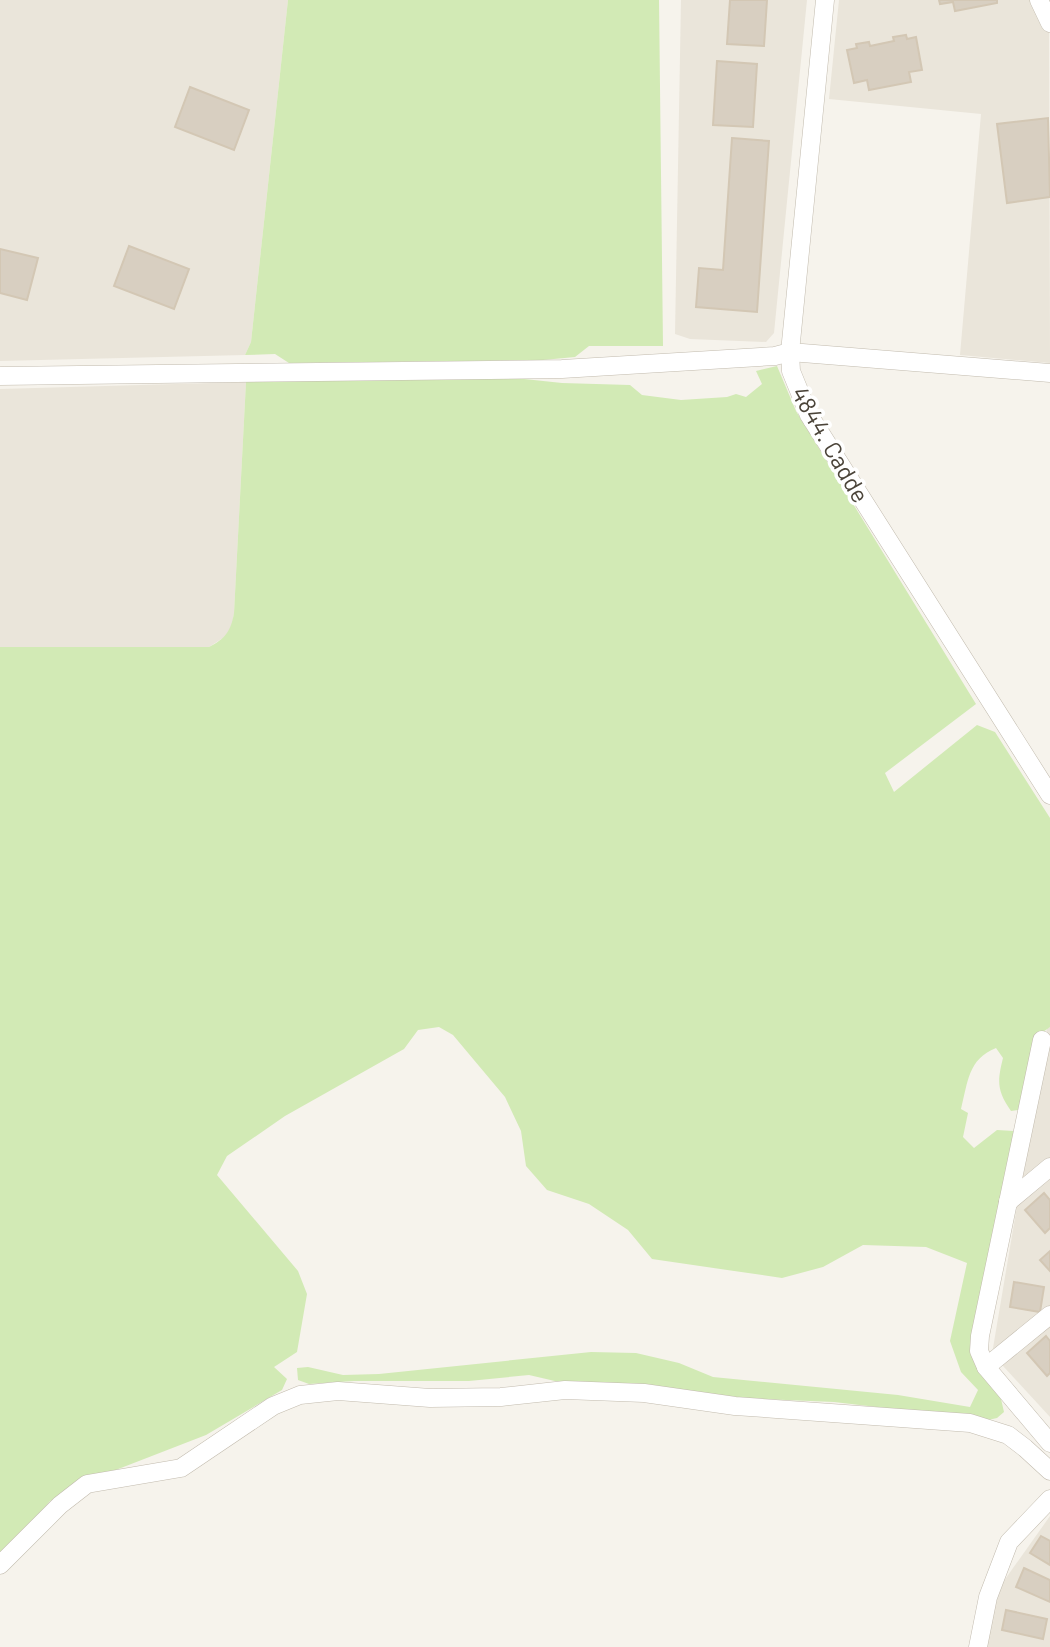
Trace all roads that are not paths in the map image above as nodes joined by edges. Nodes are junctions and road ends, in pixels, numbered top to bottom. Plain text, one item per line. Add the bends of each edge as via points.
1 (824, 0) edge
2 (1039, 0) edge
3 (1050, 23) edge
4 (790, 352) junction
5 (1050, 373) edge
6 (0, 376) edge
7 (1050, 795) edge
8 (1042, 1040) dead end
9 (1050, 1167) edge
10 (1008, 1202) junction
11 (1050, 1315) edge
12 (986, 1367) junction
13 (1050, 1443) edge
14 (1050, 1471) edge
15 (1050, 1499) edge
16 (0, 1565) edge
17 (978, 1647) edge

1 - 4 street, 4844. Cadde
2 - 3 street
4 - 5 street
4 - 6 street via 562,369
4 - 7 street, 4844. Cadde via 794,381 809,415
8 - 10 street
9 - 10 street
10 - 12 street via 980,1336 979,1351
11 - 12 street
12 - 13 street
14 - 16 street via 1008,1435 970,1423 735,1406 644,1393 565,1390 430,1398 338,1391 300,1395 273,1406 181,1468 87,1484
15 - 17 street via 1009,1542 988,1597

